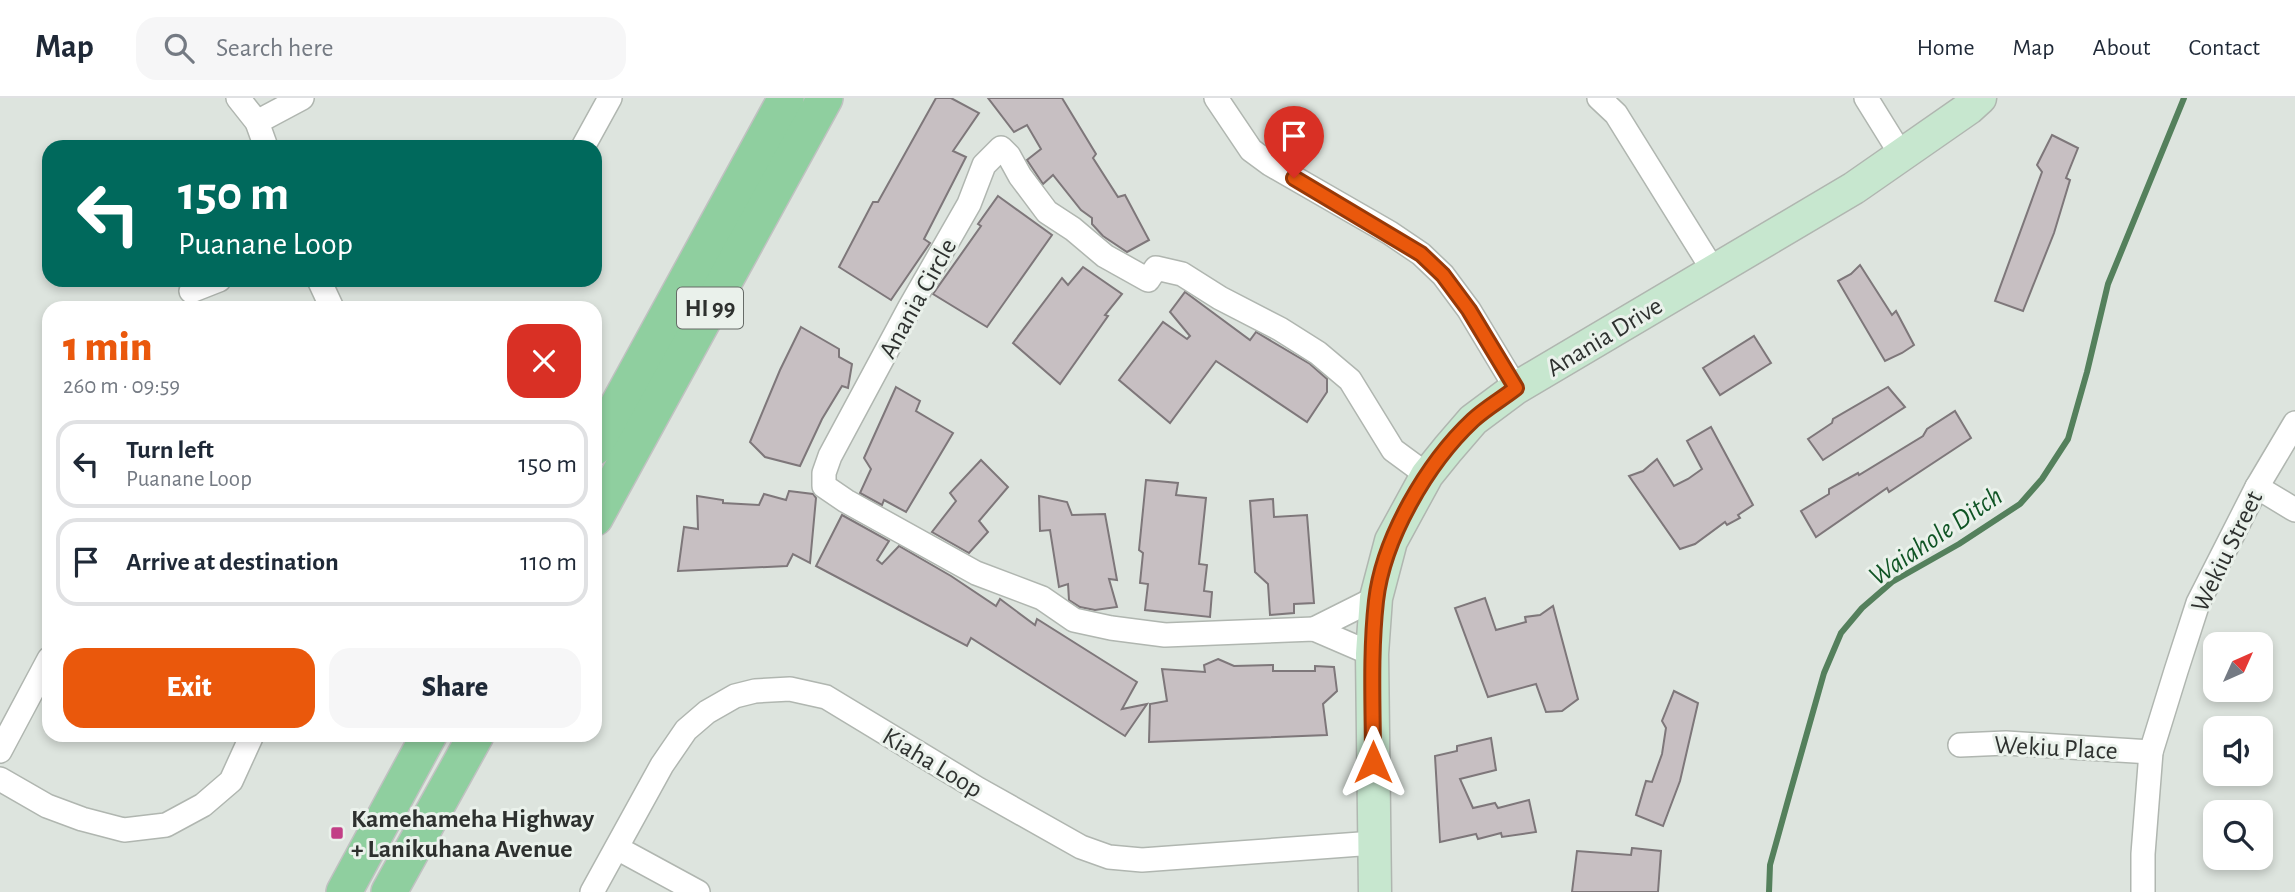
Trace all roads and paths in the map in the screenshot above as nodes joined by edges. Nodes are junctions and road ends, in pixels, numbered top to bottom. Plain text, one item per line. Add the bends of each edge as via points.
1 (238, 98) edge
2 (302, 98) edge
3 (610, 98) edge
4 (786, 98) edge
5 (825, 98) edge
6 (1216, 98) edge
7 (1599, 98) edge
8 (1866, 98) edge
9 (1980, 98) edge
10 (257, 122) junction
11 (263, 140) edge
12 (587, 140) edge
13 (1902, 156) junction
14 (1713, 270) junction
15 (201, 287) edge
16 (191, 291) dead end
17 (1516, 388) junction
18 (2295, 423) edge
19 (602, 434) edge
20 (1427, 475) junction
21 (2257, 487) junction
22 (602, 505) edge
23 (2295, 510) edge
24 (1376, 598) junction
25 (1314, 629) junction
26 (1372, 654) junction
27 (42, 672) edge
28 (249, 742) edge
29 (473, 742) edge
30 (474, 742) edge
31 (424, 743) edge
32 (1960, 745) dead end
33 (0, 751) edge
34 (2151, 752) junction
35 (0, 779) edge
36 (1374, 843) junction
37 (617, 848) junction
38 (328, 892) edge
39 (344, 892) edge
40 (389, 892) edge
41 (408, 892) edge
42 (592, 892) edge
43 (698, 892) edge
44 (1375, 892) edge
45 (2143, 892) edge

1 - 10 street
2 - 10 street
3 - 12 street
4 - 19 main road, HI 99
5 - 22 main road, HI 99
6 - 17 street via 1234,128 1261,158 1421,254 1443,275
7 - 14 street via 1616,114
8 - 13 street
9 - 13 street, Anania Drive
10 - 11 street
13 - 14 street, Anania Drive
14 - 17 street, Anania Drive
15 - 16 street
17 - 20 street, Anania Drive via 1473,420
18 - 21 street, Wekiu Street
20 - 24 street, Anania Drive via 1391,541
20 - 25 street, Anania Circle via 1393,450 1350,380 1318,353 1182,274 1156,268 1148,280 1105,256 1047,212 1001,148 984,165 969,204 830,456 824,486 976,573 1042,598 1074,620 1165,635
21 - 23 street
21 - 34 street, Wekiu Street via 2198,603
24 - 25 street, Anania Circle
24 - 26 street, Anania Drive
25 - 26 street, Anania Circle
26 - 36 street, Anania Drive
27 - 33 street
28 - 35 street via 231,781 166,825 124,830 82,819 47,806
29 - 40 main road
30 - 41 main road
31 - 38 main road
31 - 39 main road
32 - 34 street, Wekiu Place via 2006,743
34 - 45 street, Wekiu Street
36 - 37 street, Kiaha Loop via 1142,860 1109,857 1082,847 978,789 826,697 790,689 734,696 686,730
36 - 44 street, Anania Drive
37 - 42 street, Kiaha Loop
37 - 43 street

